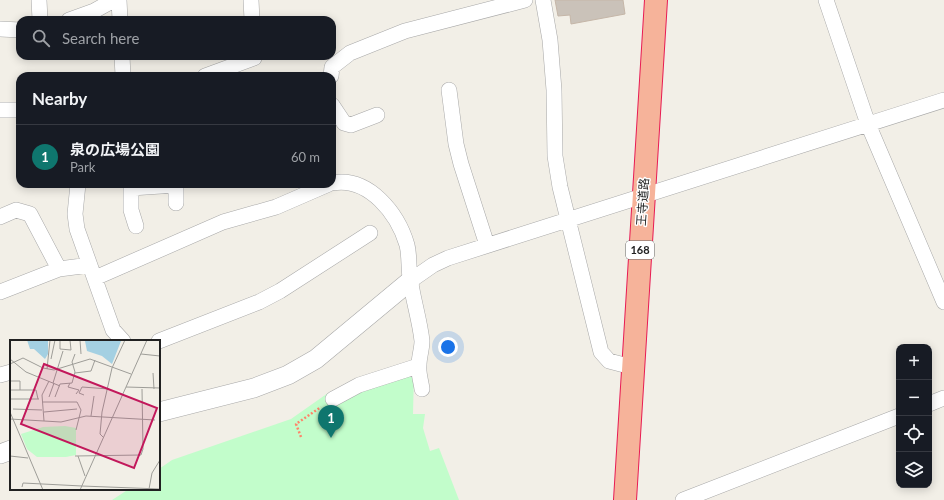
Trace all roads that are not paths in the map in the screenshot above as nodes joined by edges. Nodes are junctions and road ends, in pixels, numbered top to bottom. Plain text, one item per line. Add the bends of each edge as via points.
1 (39, 0) edge
2 (114, 0) edge
3 (119, 0) edge
4 (251, 0) edge
5 (526, 0) edge
6 (543, 0) edge
7 (656, 0) edge
8 (826, 0) edge
9 (40, 16) edge
10 (80, 16) edge
11 (120, 16) edge
12 (252, 16) edge
13 (0, 30) edge
14 (16, 30) edge
15 (122, 60) edge
16 (251, 60) edge
17 (240, 69) edge
18 (123, 72) edge
19 (225, 72) edge
20 (331, 72) edge
21 (450, 90) dead end
22 (944, 100) edge
23 (0, 110) edge
24 (16, 110) edge
25 (336, 111) edge
26 (377, 115) dead end
27 (868, 124) junction
28 (336, 182) edge
29 (78, 188) edge
30 (131, 188) edge
31 (176, 188) edge
32 (320, 188) edge
33 (644, 195) junction
34 (176, 203) dead end
35 (0, 217) edge
36 (569, 219) junction
37 (136, 226) dead end
38 (370, 233) dead end
39 (487, 245) junction
40 (59, 269) junction
41 (92, 271) junction
42 (410, 281) junction
43 (0, 292) edge
44 (944, 302) edge
45 (120, 340) edge
46 (160, 340) edge
47 (418, 366) junction
48 (632, 367) junction
49 (10, 372) edge
50 (0, 375) edge
51 (422, 389) dead end
52 (944, 398) edge
53 (333, 399) road end
54 (932, 403) edge
55 (160, 409) edge
56 (896, 417) edge
57 (10, 450) edge
58 (0, 454) edge
59 (625, 500) edge
60 (683, 500) edge

1 - 9 street
2 - 10 street
3 - 11 street
4 - 12 street
5 - 20 street via 405,31 350,53 332,67
6 - 36 street via 551,47 555,156
7 - 33 highway, 王寺道路 / 168
8 - 27 street
13 - 14 street
15 - 18 street
16 - 17 street
17 - 19 street
21 - 39 street via 460,164
22 - 27 street
23 - 24 street
25 - 26 street via 344,123 351,125
27 - 33 street
27 - 44 street
28 - 42 street via 346,181 362,187 379,199 393,214 407,247
29 - 41 street via 75,214 77,229
30 - 37 street via 131,210
31 - 34 street
32 - 41 street via 276,207 216,225
33 - 36 street
33 - 48 highway, 王寺道路 / 168
35 - 40 street via 16,210 30,214
36 - 39 street
36 - 48 street via 601,352 609,361
38 - 46 street via 259,302
39 - 42 street via 433,265
40 - 41 street
40 - 43 street
41 - 45 street via 113,330
42 - 47 street via 422,342
42 - 55 street via 316,359 288,375 254,388
47 - 51 street
47 - 53 street via 359,385
48 - 59 highway, 王寺道路 / 168
49 - 50 street
52 - 54 street
56 - 60 street
57 - 58 street

